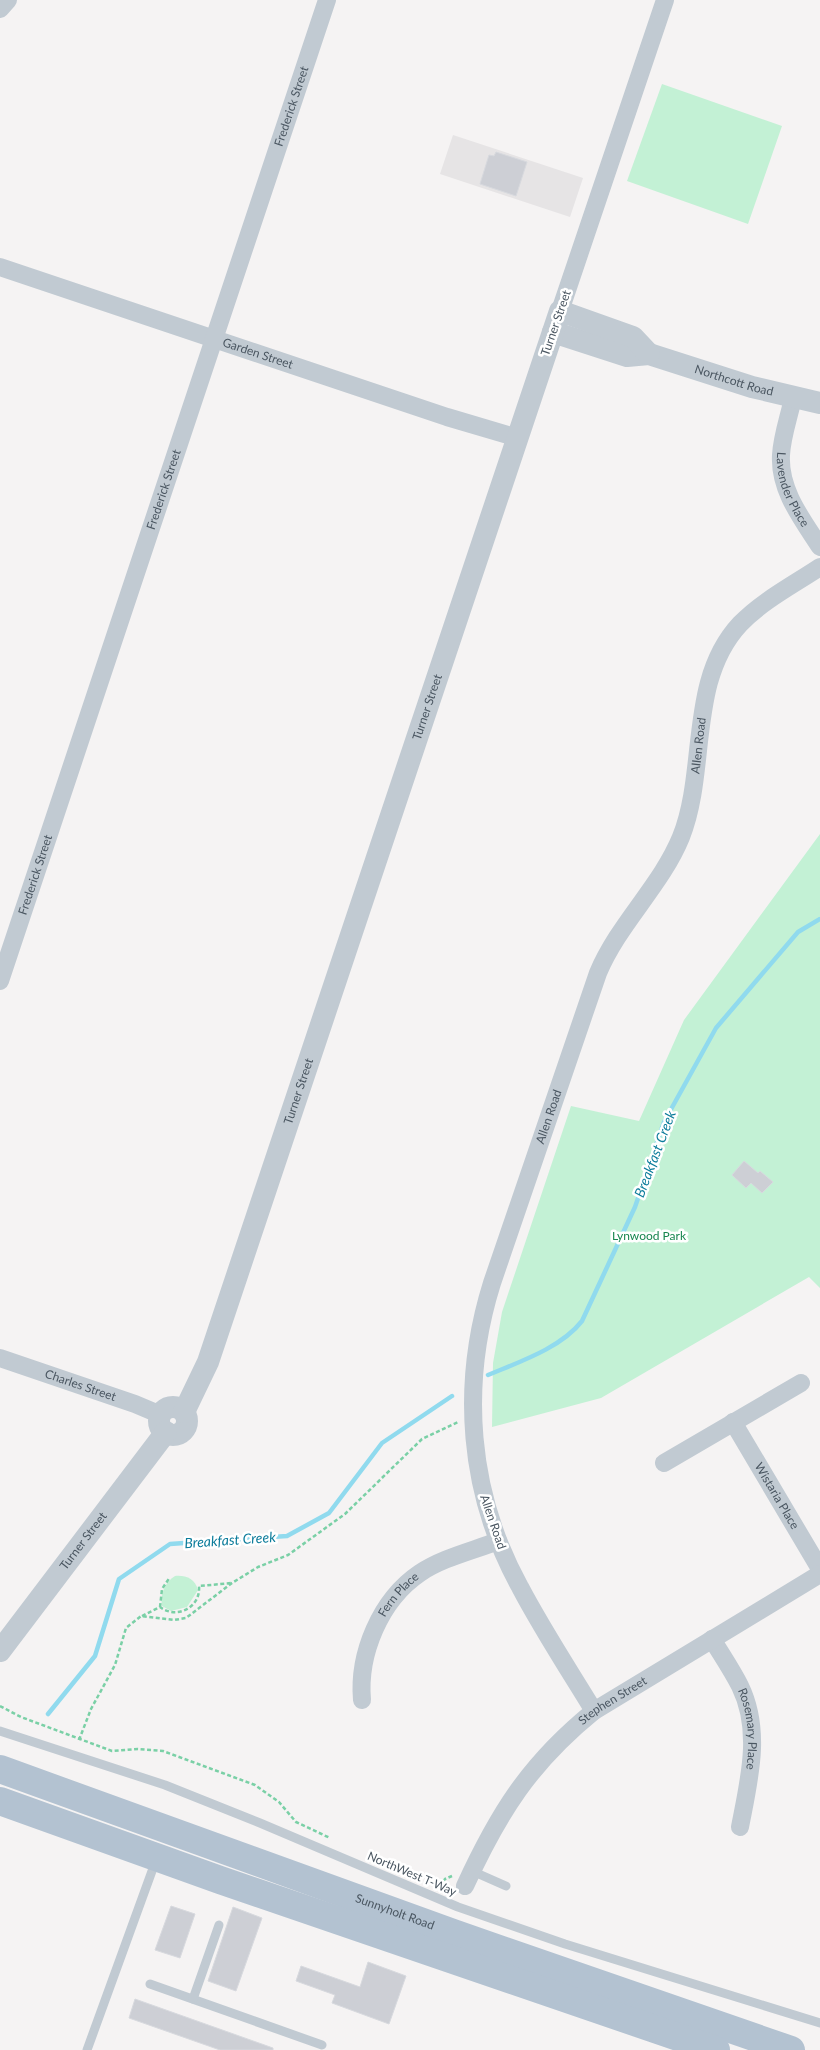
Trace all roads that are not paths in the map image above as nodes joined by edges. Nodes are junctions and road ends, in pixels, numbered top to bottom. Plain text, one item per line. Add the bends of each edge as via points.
1 (8, 0) edge
2 (327, 0) edge
3 (665, 0) edge
4 (0, 9) edge
5 (0, 267) edge
6 (557, 321) junction
7 (214, 338) junction
8 (794, 398) junction
9 (820, 403) edge
10 (518, 438) junction
11 (820, 547) edge
12 (820, 567) edge
13 (0, 981) edge
14 (0, 1358) edge
15 (801, 1383) dead end
16 (733, 1422) junction
17 (163, 1424) junction
18 (664, 1463) dead end
19 (498, 1541) junction
20 (820, 1569) edge
21 (820, 1574) edge
22 (712, 1639) junction
23 (0, 1652) edge
24 (362, 1700) dead end
25 (594, 1711) junction
26 (0, 1731) edge
27 (0, 1769) edge
28 (0, 1801) edge
29 (740, 1827) dead end
30 (157, 1857) junction
31 (468, 1879) joint
32 (506, 1886) dead end
33 (220, 1925) dead end
34 (150, 1984) dead end
35 (193, 1999) junction
36 (820, 2023) edge
37 (756, 2043) edge
38 (322, 2045) dead end
39 (87, 2050) edge
40 (716, 2050) edge
41 (791, 2050) edge

1 - 4 street
2 - 7 street, Frederick Street
3 - 6 street, Turner Street
5 - 7 street, Garden Street
6 - 8 street, Northcott Road via 627,356 649,354
6 - 10 street, Turner Street
7 - 10 street, Garden Street
7 - 13 street, Frederick Street
8 - 9 street, Northcott Road
8 - 11 street, Lavender Place via 782,446 782,475 791,500
10 - 17 street, Turner Street via 208,1362 184,1412 172,1407
12 - 19 street, Allen Road via 747,617 732,632 716,661 706,697 691,804 685,825 670,859 622,927 603,961 492,1283 476,1347 472,1413 478,1469
14 - 17 street, Charles Street via 135,1404
15 - 16 street
16 - 18 street
16 - 20 street, Wistaria Place
17 - 23 street, Turner Street
19 - 24 street, Fern Place via 436,1564 399,1590 375,1629 363,1663
19 - 25 street, Allen Road via 519,1587
21 - 22 street, Stephen Street
22 - 25 street, Stephen Street
22 - 29 street, Rosemary Place via 740,1686 751,1727 753,1753
25 - 31 street, Stephen Street via 561,1739 524,1780 493,1827
26 - 36 lane, NorthWest T-Way via 166,1785 458,1907 564,1944
27 - 37 main road, Sunnyholt Road
28 - 30 main road, Sunnyholt Road
30 - 39 lane
30 - 40 main road, Sunnyholt Road
31 - 32 lane
33 - 35 lane
34 - 35 lane
35 - 38 lane
37 - 41 main road, Sunnyholt Road

